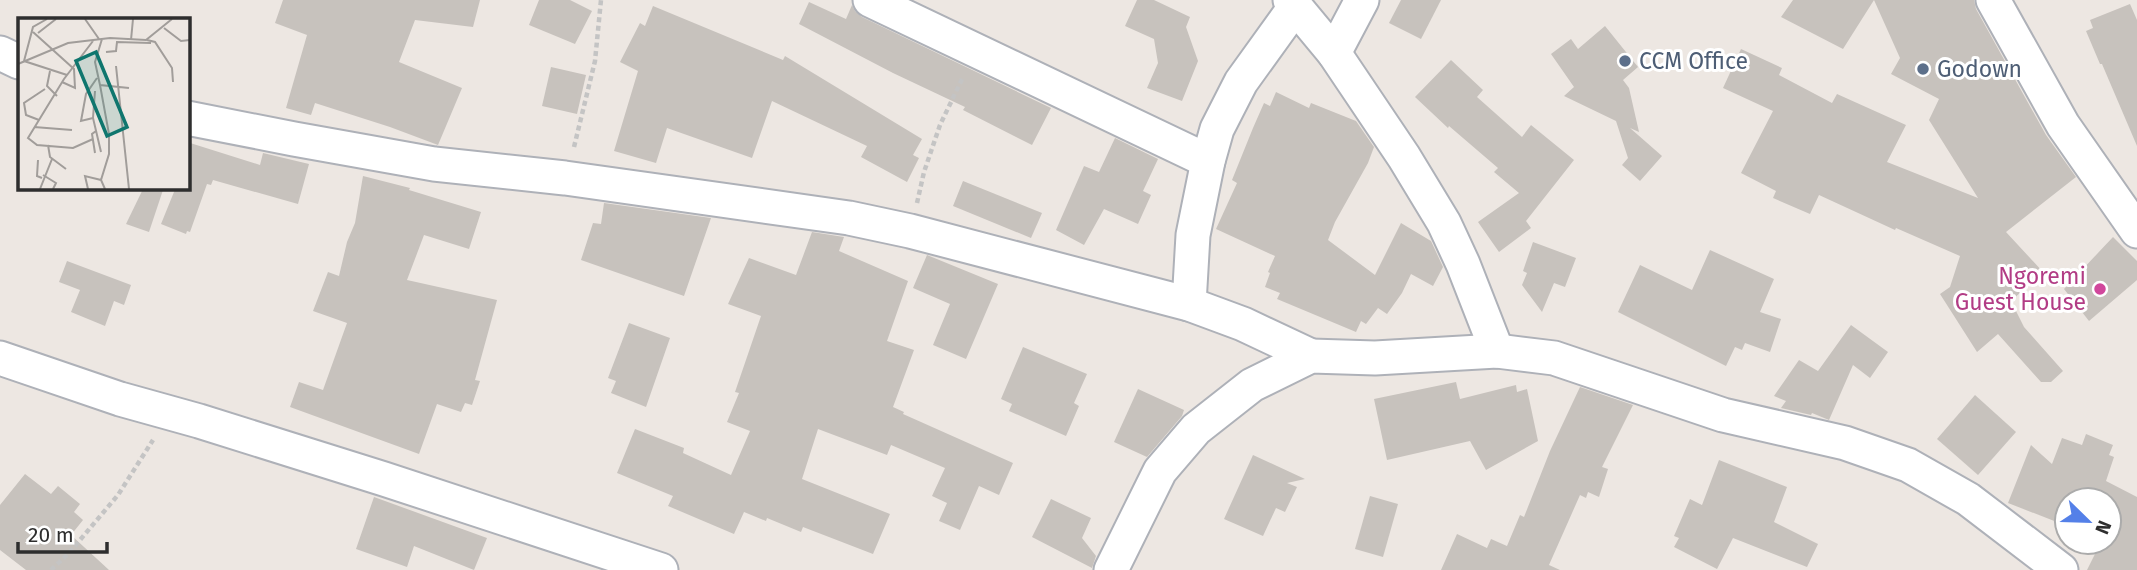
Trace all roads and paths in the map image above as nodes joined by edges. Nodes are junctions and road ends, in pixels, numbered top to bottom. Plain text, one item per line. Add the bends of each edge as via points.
1 (601, 0) edge
2 (870, 0) edge
3 (1362, 0) edge
4 (1993, 0) edge
5 (1293, 4) edge
6 (977, 50) junction
7 (0, 53) edge
8 (1334, 53) junction
9 (18, 62) edge
10 (189, 118) edge
11 (1208, 161) junction
12 (565, 178) junction
13 (910, 231) junction
14 (2137, 231) edge
15 (1189, 304) junction
16 (1497, 351) junction
17 (1311, 356) junction
18 (0, 358) edge
19 (170, 413) junction
20 (51, 570) edge
21 (661, 570) edge
22 (1111, 570) edge
23 (2061, 570) edge

1 - 12 path via 595,61
2 - 6 street
3 - 8 street
4 - 14 street via 2063,125
5 - 8 street
5 - 11 street via 1241,82 1217,129
6 - 11 street
6 - 13 path via 940,125
7 - 9 street
8 - 16 street via 1444,223
10 - 12 street via 434,164
11 - 15 street via 1193,235
12 - 13 street via 849,218
13 - 15 street
15 - 17 street
16 - 17 street via 1388,358
16 - 23 street via 1555,358 1723,415 1845,443 1908,465 1968,499
17 - 22 street via 1252,385 1196,429 1160,471
18 - 19 street
19 - 20 path via 118,495
19 - 21 street

